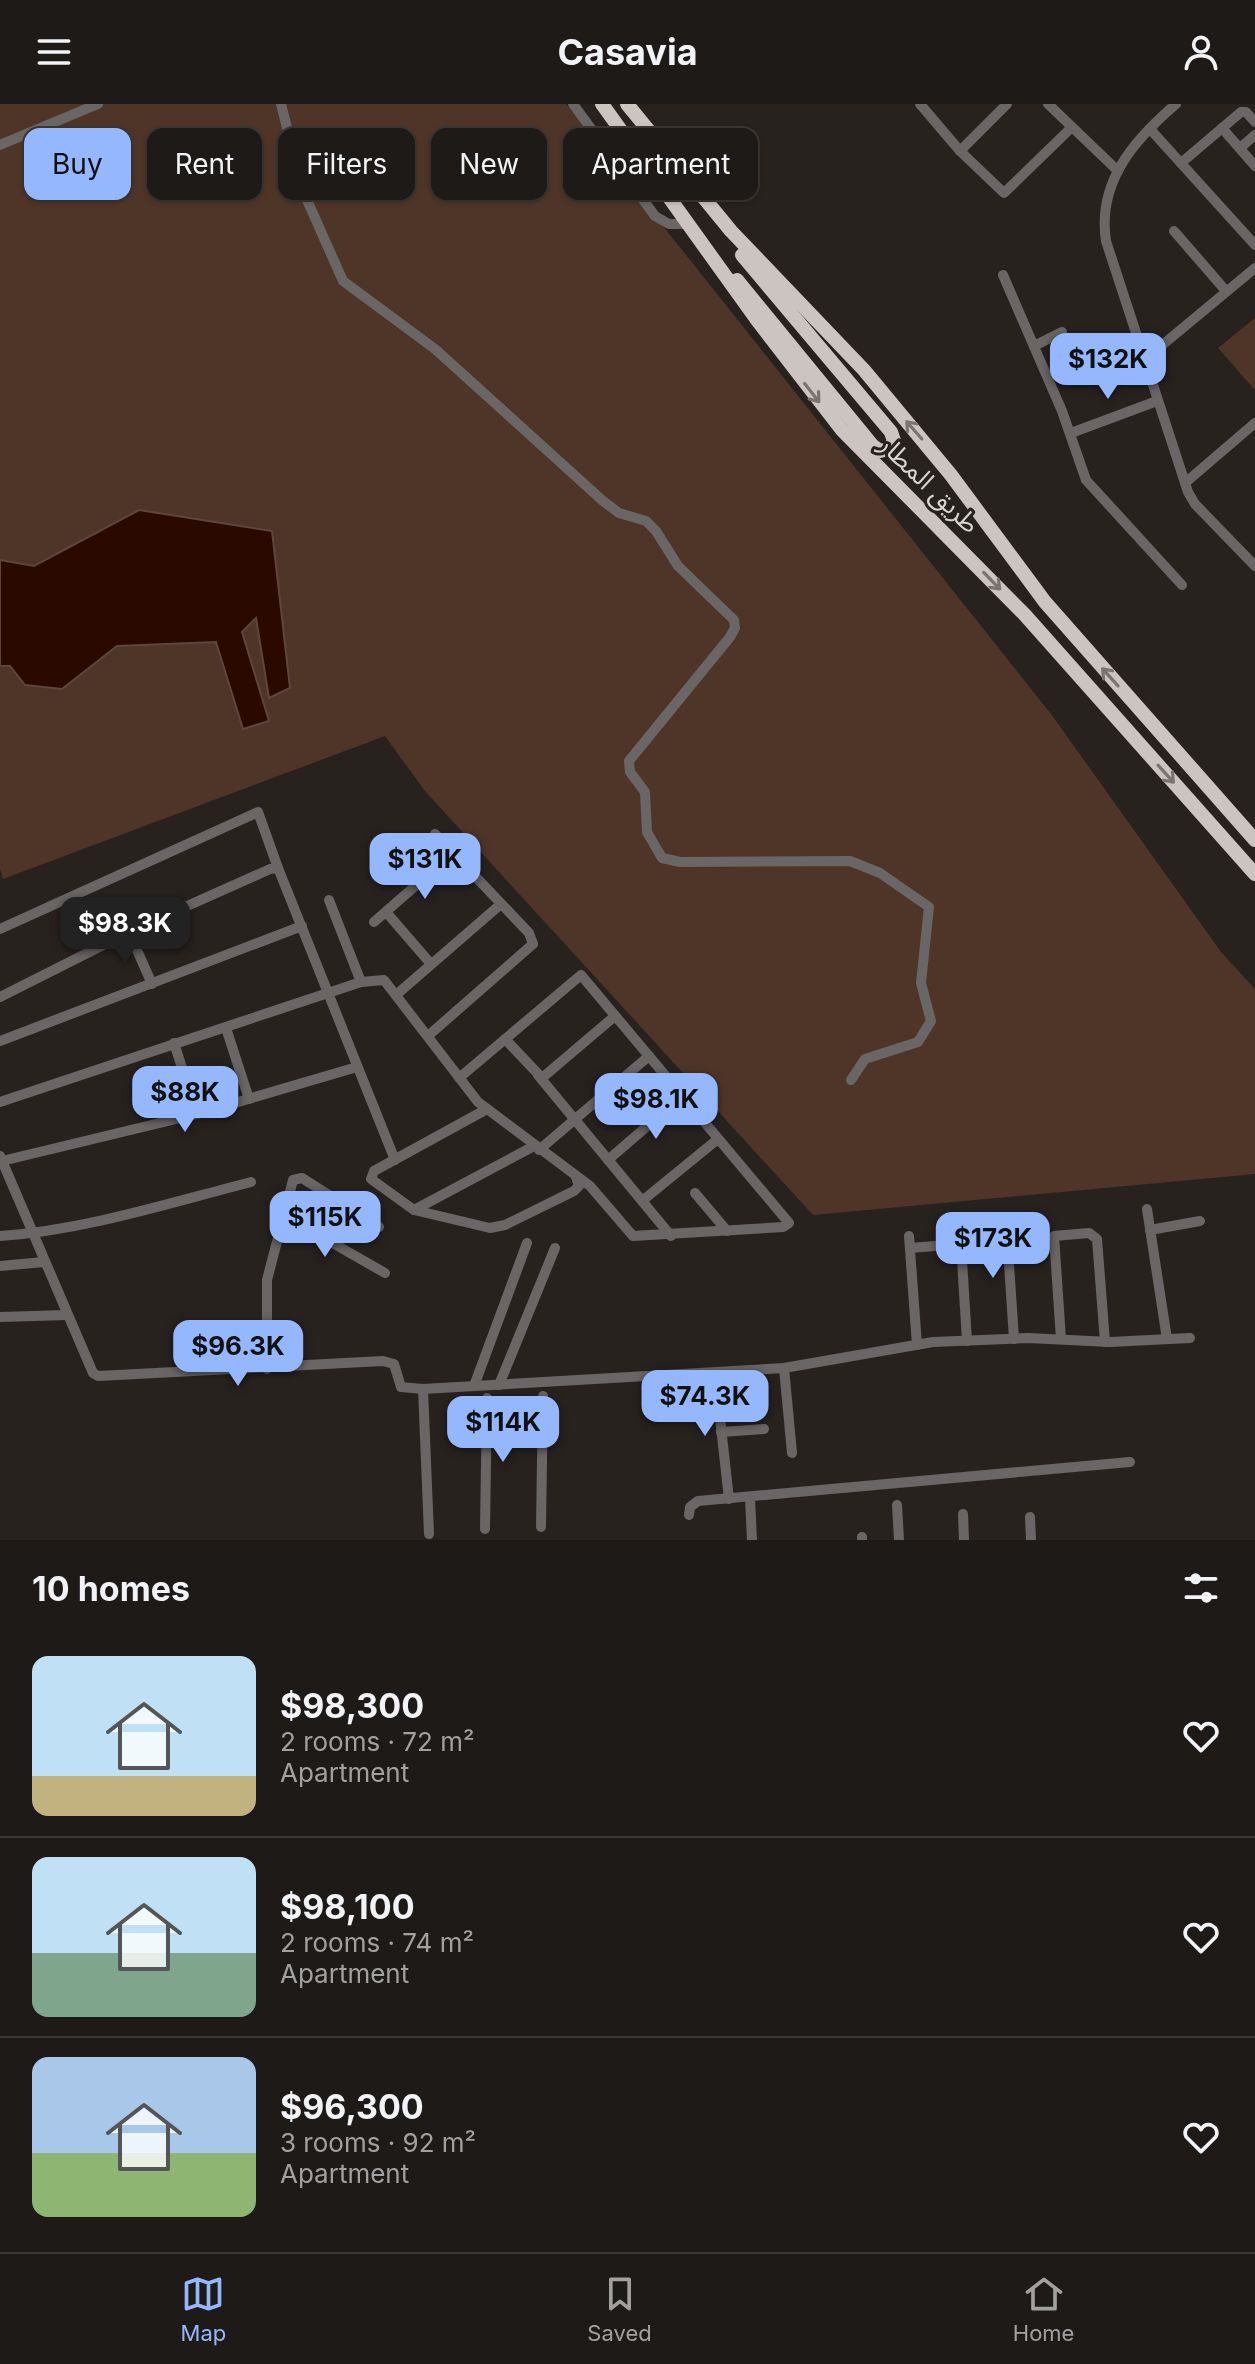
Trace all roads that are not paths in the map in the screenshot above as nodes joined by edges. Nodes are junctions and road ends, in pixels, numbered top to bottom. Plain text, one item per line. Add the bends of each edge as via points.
1 (98, 104) edge
2 (281, 104) edge
3 (573, 104) edge
4 (602, 104) edge
5 (627, 104) edge
6 (920, 104) edge
7 (1007, 104) edge
8 (1048, 104) edge
9 (1168, 106) edge
10 (1255, 122) edge
11 (620, 128) edge
12 (646, 128) edge
13 (1071, 128) junction
14 (1222, 128) junction
15 (1150, 129) junction
16 (1255, 135) edge
17 (0, 145) edge
18 (1240, 148) junction
19 (960, 151) junction
20 (1181, 163) junction
21 (1255, 166) edge
22 (1118, 171) junction
23 (672, 200) edge
24 (675, 200) edge
25 (698, 200) edge
26 (705, 200) edge
27 (688, 224) junction
28 (1174, 231) dead end
29 (1255, 245) edge
30 (1255, 268) edge
31 (1003, 275) dead end
32 (1226, 291) junction
33 (1062, 332) dead end
34 (1034, 346) junction
35 (1143, 361) junction
36 (1157, 401) junction
37 (1255, 423) edge
38 (1071, 433) junction
39 (1185, 483) junction
40 (1251, 553) edge
41 (1255, 566) edge
42 (1182, 585) dead end
43 (435, 834) dead end
44 (1255, 840) edge
45 (453, 853) junction
46 (278, 868) junction
47 (1255, 874) edge
48 (329, 900) dead end
49 (501, 904) junction
50 (386, 912) junction
51 (374, 922) dead end
52 (302, 926) junction
53 (0, 929) edge
54 (129, 932) junction
55 (431, 964) junction
56 (361, 982) junction
57 (152, 984) junction
58 (328, 993) junction
59 (396, 995) junction
60 (0, 997) edge
61 (615, 1016) junction
62 (226, 1028) junction
63 (429, 1035) junction
64 (505, 1039) junction
65 (0, 1041) edge
66 (174, 1043) junction
67 (649, 1056) junction
68 (357, 1067) junction
69 (538, 1075) junction
70 (459, 1078) junction
71 (851, 1080) dead end
72 (682, 1096) junction
73 (249, 1099) junction
74 (0, 1102) edge
75 (487, 1109) junction
76 (197, 1114) junction
77 (575, 1119) junction
78 (718, 1139) junction
79 (537, 1148) junction
80 (1, 1159) edge
81 (395, 1160) junction
82 (608, 1160) junction
83 (576, 1177) junction
84 (251, 1182) dead end
85 (695, 1193) dead end
86 (642, 1201) junction
87 (1147, 1209) dead end
88 (414, 1210) junction
89 (282, 1214) junction
90 (1006, 1219) dead end
91 (1200, 1221) dead end
92 (379, 1227) dead end
93 (1150, 1230) junction
94 (727, 1231) junction
95 (32, 1234) junction
96 (0, 1236) edge
97 (671, 1236) junction
98 (909, 1236) dead end
99 (527, 1243) dead end
100 (555, 1248) dead end
101 (910, 1248) junction
102 (44, 1262) junction
103 (0, 1266) edge
104 (385, 1273) dead end
105 (67, 1315) junction
106 (0, 1317) edge
107 (1190, 1338) dead end
108 (1014, 1339) junction
109 (1061, 1339) junction
110 (1167, 1339) junction
111 (967, 1341) junction
112 (1105, 1342) junction
113 (917, 1345) junction
114 (784, 1368) junction
115 (267, 1369) junction
116 (715, 1373) junction
117 (499, 1385) junction
118 (474, 1386) junction
119 (423, 1389) junction
120 (543, 1396) dead end
121 (487, 1398) dead end
122 (764, 1429) dead end
123 (721, 1432) junction
124 (792, 1453) dead end
125 (1130, 1462) dead end
126 (750, 1498) junction
127 (729, 1499) junction
128 (897, 1505) dead end
129 (963, 1514) dead end
130 (689, 1515) dead end
131 (1030, 1517) dead end
132 (541, 1527) dead end
133 (485, 1529) dead end
134 (429, 1534) dead end
135 (752, 1540) edge
136 (899, 1540) edge
137 (964, 1540) edge
138 (1031, 1540) edge

1 - 17 street
2 - 71 street via 303,191 343,281 435,349 603,501 619,513 646,521 678,566 734,620 730,637 629,761 630,772 645,792 647,832 662,858 850,861 880,873 929,907 921,983 931,1021 918,1042 865,1059
3 - 27 street via 655,216 669,224
4 - 11 highway, طريق المطار
5 - 12 highway, طريق المطار
6 - 19 street
7 - 19 street
8 - 13 street
9 - 15 street
10 - 14 street via 1243,111
13 - 19 street via 1004,193
13 - 22 street
14 - 18 street
14 - 20 street
15 - 20 street
15 - 22 street
16 - 18 street
18 - 21 street
20 - 29 street
22 - 35 street via 1107,195 1105,232
23 - 27 highway, طريق المطار
24 - 25 highway via 872,445 880,451 889,449 894,441 891,432
44 -> 26 highway, طريق المطار via 1045,602 951,475 857,362
27 -> 47 highway, طريق المطار via 842,430 1025,615
28 - 32 street
30 - 32 street
31 - 34 street
32 - 35 street
33 - 34 street
34 - 38 street
35 - 36 street
36 - 38 street
36 - 39 street
37 - 39 street
38 - 42 street via 1080,468 1099,498
39 - 40 street via 1195,504
40 - 41 street
43 - 45 street
45 - 49 street
45 - 50 street
46 - 52 street
46 - 53 street via 258,812
46 - 54 street
48 - 56 street
49 - 55 street
49 - 63 street via 533,944
50 - 51 street
50 - 55 street
52 - 57 street
52 - 58 street
54 - 57 street
54 - 60 street
55 - 59 street
56 - 58 street
56 - 59 street via 384,980
57 - 65 street
58 - 62 street
58 - 68 street
59 - 63 street
61 - 64 street via 581,975
61 - 67 street
61 - 69 street via 545,1077
62 - 66 street
62 - 73 street
63 - 70 street
64 - 69 street
64 - 70 street
66 - 74 street
66 - 76 street
67 - 72 street
67 - 77 street
68 - 73 street
68 - 81 street
69 - 77 street
70 - 75 street
72 - 78 street
72 - 82 street
73 - 76 street
75 - 79 street
75 - 81 street
76 - 80 street
77 - 79 street
77 - 82 street
78 - 86 street
78 - 94 street via 789,1223
79 - 83 street
79 - 88 street
80 - 95 street
81 - 88 street via 369,1176
82 - 86 street
83 - 88 street via 579,1186 574,1191 496,1227
83 - 97 street via 597,1193 627,1233 638,1238
84 - 95 street
85 - 94 street
86 - 97 street
87 - 93 street
89 - 92 street via 299,1176
89 - 104 street
89 - 115 street via 267,1280
90 - 108 street
91 - 93 street
93 - 110 street
94 - 97 street
95 - 96 street
95 - 102 street
98 - 101 street
99 - 118 street
100 - 117 street
101 - 111 street via 961,1244
101 - 113 street
102 - 103 street
102 - 105 street
105 - 106 street
105 - 115 street via 98,1376
107 - 110 street
108 - 109 street
108 - 111 street
109 - 112 street
109 - 112 street via 1054,1236 1089,1233 1097,1239
110 - 112 street
111 - 113 street
113 - 114 street
114 - 116 street
114 - 124 street
115 - 119 street via 391,1362 401,1387
116 - 117 street
116 - 123 street
117 - 118 street
118 - 119 street
119 - 134 street
120 - 132 street
121 - 133 street
122 - 123 street
123 - 127 street
125 - 126 street
126 - 127 street
126 - 135 street
127 - 130 street via 698,1501
128 - 136 street
129 - 137 street
131 - 138 street

